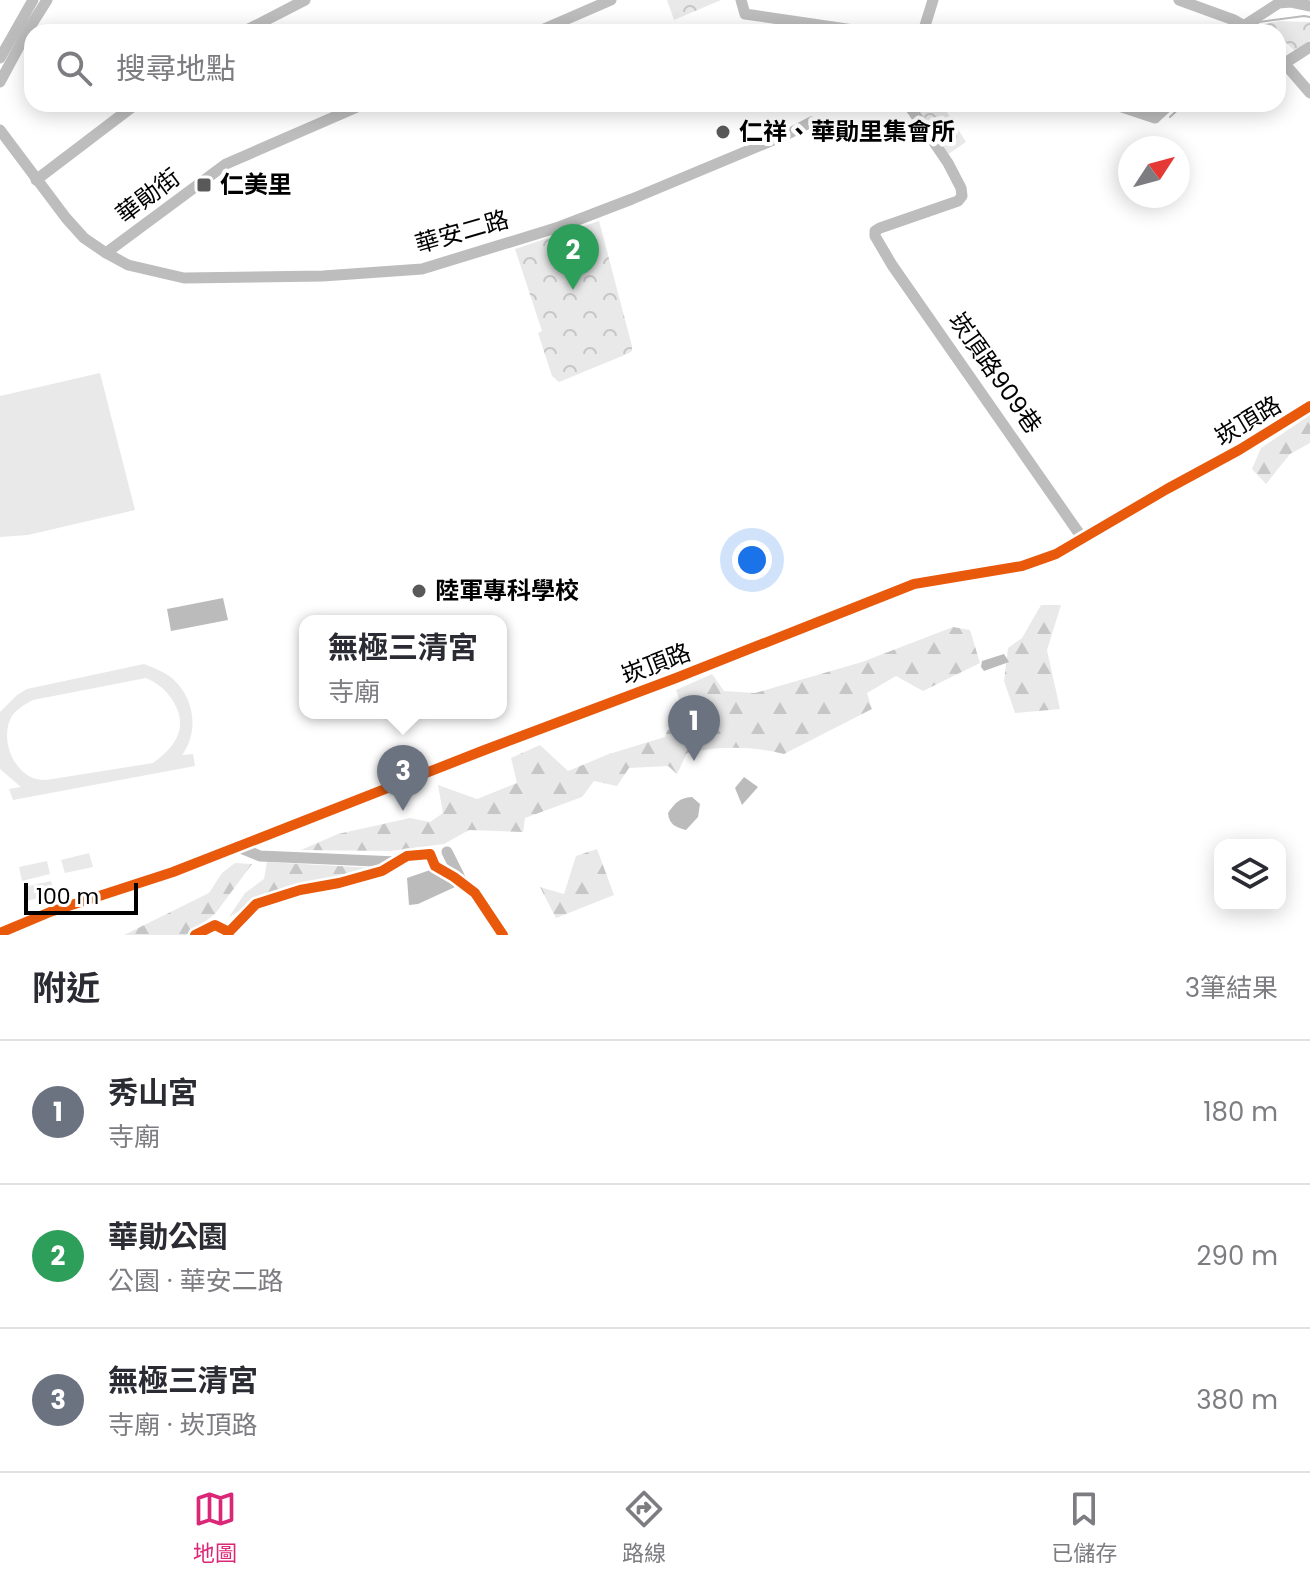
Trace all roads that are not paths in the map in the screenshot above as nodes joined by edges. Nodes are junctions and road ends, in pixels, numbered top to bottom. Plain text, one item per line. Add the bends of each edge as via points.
1 (33, 0) edge
2 (47, 0) edge
3 (305, 0) edge
4 (611, 0) edge
5 (741, 0) edge
6 (933, 0) edge
7 (1179, 0) edge
8 (1310, 6) edge
9 (32, 24) edge
10 (258, 24) edge
11 (556, 24) edge
12 (813, 24) edge
13 (926, 24) edge
14 (1232, 24) edge
15 (1245, 24) edge
16 (24, 37) edge
17 (1310, 47) edge
18 (1286, 57) edge
19 (0, 58) edge
20 (1286, 65) edge
21 (0, 82) edge
22 (1310, 93) edge
23 (125, 112) edge
24 (346, 112) edge
25 (913, 112) edge
26 (1137, 112) edge
27 (1161, 112) edge
28 (811, 122) dead end
29 (0, 130) edge
30 (36, 180) junction
31 (106, 253) junction
32 (1310, 406) edge
33 (1083, 539) junction
34 (238, 847) junction
35 (447, 852) dead end
36 (463, 883) junction
37 (0, 933) edge
38 (503, 935) edge

1 - 19 street
2 - 9 street
3 - 10 street
4 - 11 street
5 - 12 street via 745,14
6 - 13 street
7 - 14 street
8 - 15 street via 1279,3
16 - 21 street
17 - 18 street
20 - 22 street
23 - 30 street
24 - 31 street, 華勛街 via 226,164
25 - 33 street, 崁頂路909巷 via 948,163 962,196 875,231 875,236
26 - 27 street via 1155,118
28 - 31 street, 華安二路 via 571,222 422,269 184,278 128,265
29 - 30 street, 華勛街
30 - 31 street, 華勛街 via 84,238
32 - 33 street, 崁頂路
33 - 34 street, 崁頂路 via 1022,566 914,584
34 - 36 street via 260,856 397,862 430,854 435,866
34 - 37 street, 崁頂路
35 - 36 street
36 - 38 street

